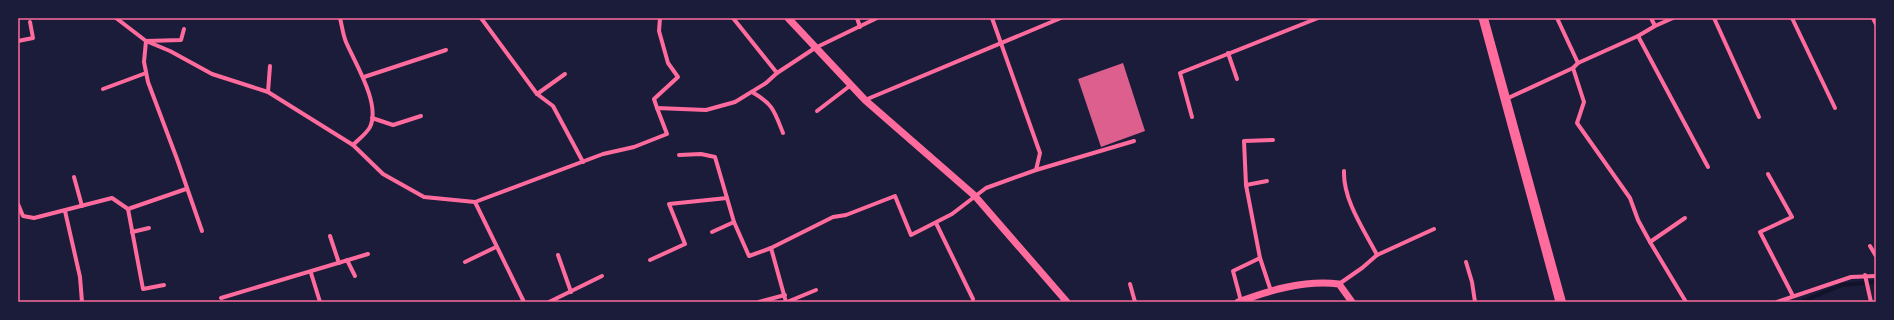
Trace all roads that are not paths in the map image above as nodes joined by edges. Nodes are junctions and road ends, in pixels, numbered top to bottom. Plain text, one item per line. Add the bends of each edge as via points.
1 (116, 18) edge
2 (340, 18) edge
3 (481, 18) edge
4 (660, 18) edge
5 (734, 18) edge
6 (788, 18) edge
7 (857, 18) edge
8 (876, 18) edge
9 (992, 18) edge
10 (1061, 18) edge
11 (1318, 18) edge
12 (1480, 18) edge
13 (1484, 18) edge
14 (1557, 18) edge
15 (1652, 18) edge
16 (1673, 18) edge
17 (1714, 18) edge
18 (1792, 18) edge
19 (1873, 18) edge
20 (30, 22) dead end
21 (1876, 24) edge
22 (1655, 26) junction
23 (860, 27) junction
24 (184, 28) dead end
25 (1638, 36) junction
26 (18, 41) edge
27 (146, 42) junction
28 (1001, 43) junction
29 (815, 48) junction
30 (446, 50) dead end
31 (1228, 53) junction
32 (1578, 63) junction
33 (270, 66) dead end
34 (1573, 68) junction
35 (777, 72) junction
36 (146, 73) junction
37 (565, 74) dead end
38 (364, 77) junction
39 (1237, 79) dead end
40 (851, 85) junction
41 (103, 89) dead end
42 (268, 92) junction
43 (752, 92) junction
44 (537, 94) junction
45 (1506, 98) junction
46 (864, 100) junction
47 (657, 108) junction
48 (1835, 108) dead end
49 (817, 110) dead end
50 (421, 116) dead end
51 (1759, 117) dead end
52 (372, 118) junction
53 (1192, 118) dead end
54 (783, 133) dead end
55 (1273, 140) dead end
56 (1134, 141) dead end
57 (353, 145) junction
58 (679, 155) dead end
59 (583, 162) junction
60 (1708, 166) dead end
61 (1036, 170) junction
62 (1344, 171) dead end
63 (1768, 174) dead end
64 (74, 177) dead end
65 (1267, 181) dead end
66 (1246, 185) junction
67 (186, 189) junction
68 (975, 196) junction
69 (727, 198) junction
70 (475, 202) junction
71 (18, 204) edge
72 (82, 206) junction
73 (128, 209) junction
74 (65, 211) junction
75 (1685, 218) dead end
76 (734, 222) junction
77 (936, 223) junction
78 (149, 228) dead end
79 (1434, 229) dead end
80 (202, 231) dead end
81 (132, 232) junction
82 (712, 232) dead end
83 (330, 236) dead end
84 (1650, 242) junction
85 (1870, 246) dead end
86 (496, 247) junction
87 (771, 248) junction
88 (368, 254) dead end
89 (558, 255) dead end
90 (1377, 255) junction
91 (1876, 256) edge
92 (1260, 258) junction
93 (348, 260) junction
94 (650, 260) dead end
95 (465, 262) dead end
96 (1466, 262) dead end
97 (339, 263) junction
98 (311, 273) junction
99 (355, 276) dead end
100 (602, 276) dead end
101 (1865, 276) junction
102 (1876, 276) edge
103 (1130, 284) dead end
104 (1339, 284) junction
105 (164, 285) dead end
106 (816, 290) dead end
107 (1272, 291) junction
108 (571, 292) junction
109 (785, 295) junction
110 (1793, 296) junction
111 (221, 298) dead end
112 (973, 299) dead end
113 (1258, 299) edge
114 (1239, 301) edge
115 (82, 302) edge
116 (320, 302) edge
117 (524, 302) edge
118 (549, 302) edge
119 (759, 302) edge
120 (787, 302) edge
121 (1067, 302) edge
122 (1135, 302) edge
123 (1352, 302) edge
124 (1476, 302) edge
125 (1558, 302) edge
126 (1562, 302) edge
127 (1686, 302) edge
128 (1776, 302) edge
129 (1871, 302) edge

1 - 27 street
2 - 38 street via 345,40
3 - 44 street
4 - 47 street via 659,31 668,63 678,77 654,99
5 - 35 street
6 - 29 street
7 - 23 street
8 - 23 street
9 - 28 street
10 - 28 street
11 - 31 street
12 - 125 lane
13 - 45 main road
14 - 32 street
15 - 22 street
16 - 22 street
17 - 51 street
18 - 48 street
19 - 21 street
20 - 26 street via 33,38
22 - 25 street
23 - 29 street
24 - 27 street via 181,40
25 - 32 street
25 - 60 street
27 - 36 street
27 - 42 street via 170,51 212,74
28 - 46 street
28 - 61 street via 1040,153
29 - 35 street
29 - 40 street
30 - 38 street
31 - 39 street
31 - 53 street via 1180,73
32 - 34 street
33 - 42 street
34 - 45 street
34 - 84 street via 1584,102 1577,123 1630,198
35 - 43 street
36 - 41 street
36 - 67 street
37 - 44 street
38 - 52 street
40 - 46 street
40 - 49 street
42 - 57 street
43 - 47 street via 735,102 706,110
43 - 54 street via 768,101
44 - 59 street via 553,106
45 - 126 main road
46 - 68 street
47 - 59 street via 667,134 634,148 603,154
50 - 52 street via 393,125
52 - 57 street via 370,127
55 - 66 street via 1244,141
56 - 61 street
57 - 70 street via 383,174 424,197
58 - 69 street via 701,154 715,157
59 - 70 street
61 - 68 street via 986,188
62 - 90 street via 1351,203
63 - 110 street via 1792,218 1760,232
64 - 72 street
65 - 66 street
66 - 92 street
67 - 73 street
67 - 80 street
68 - 77 street
68 - 121 street
69 - 76 street
69 - 94 street via 669,204 685,244
70 - 86 street
71 - 74 street via 23,216 34,218
72 - 73 street via 112,198
72 - 74 street
73 - 81 street
74 - 115 street via 80,277
75 - 84 street
76 - 82 street
76 - 87 street via 749,256
77 - 87 street via 911,235 895,196 846,215 833,217
77 - 112 street
78 - 81 street
79 - 90 street
81 - 105 street via 143,289
83 - 97 street
84 - 127 street
85 - 91 street
86 - 95 street
86 - 117 street
87 - 109 street
88 - 93 street
89 - 108 street
90 - 104 street
92 - 107 street
92 - 114 street via 1233,272
93 - 97 street
93 - 99 street
96 - 124 street
97 - 98 street
98 - 111 street
98 - 116 street
100 - 108 street
101 - 102 street
101 - 110 street via 1852,277
101 - 129 street
103 - 122 street
104 - 107 street via 1314,283
104 - 123 street
106 - 120 street
107 - 113 street
108 - 118 street
109 - 119 street
109 - 120 street
110 - 128 street
113 - 114 street

